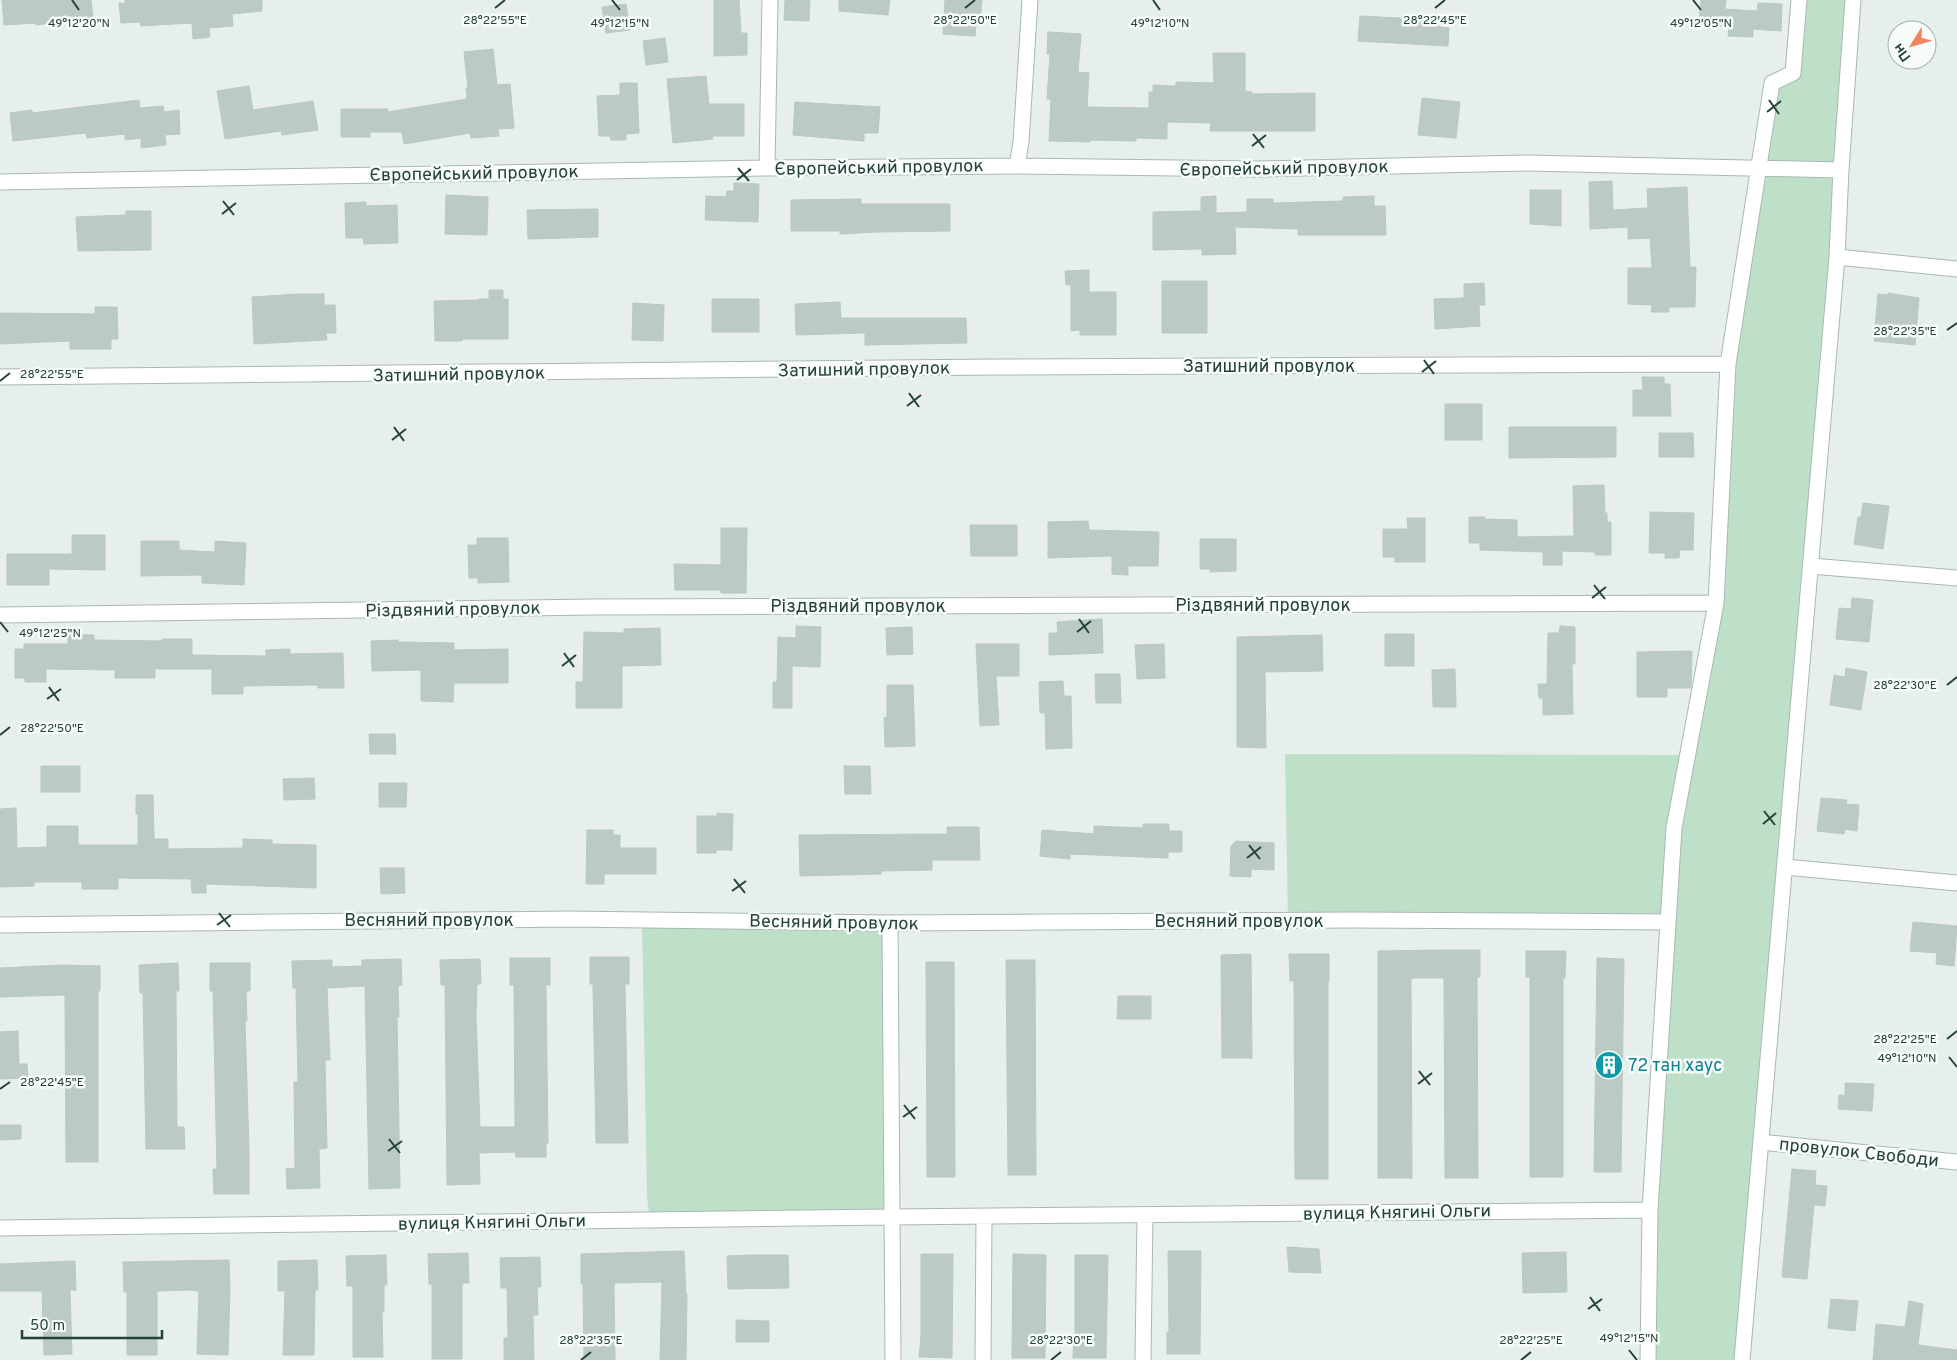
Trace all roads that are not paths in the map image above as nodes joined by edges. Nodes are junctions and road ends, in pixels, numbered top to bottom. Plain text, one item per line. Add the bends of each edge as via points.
1 (770, 0) edge
2 (1030, 0) edge
3 (1799, 0) edge
4 (1853, 0) edge
5 (1017, 166) junction
6 (767, 168) junction
7 (1759, 168) junction
8 (1841, 170) junction
9 (0, 182) edge
10 (1838, 257) junction
11 (1957, 269) edge
12 (1728, 364) junction
13 (0, 377) edge
14 (1811, 566) junction
15 (1957, 578) edge
16 (1716, 603) junction
17 (0, 615) edge
18 (1785, 868) junction
19 (1957, 883) edge
20 (1668, 922) junction
21 (890, 923) junction
22 (0, 925) edge
23 (1761, 1142) junction
24 (1957, 1162) edge
25 (1650, 1210) junction
26 (1145, 1215) junction
27 (984, 1216) junction
28 (892, 1217) junction
29 (0, 1228) edge
30 (893, 1360) edge
31 (983, 1360) edge
32 (1143, 1360) edge
33 (1648, 1360) edge
34 (1742, 1360) edge

1 - 6 street
2 - 5 street
3 - 7 street via 1793,73 1772,83
4 - 8 street
5 - 6 street, Європейський провулок
5 - 7 street, Європейський провулок via 1256,169 1528,164
6 - 9 street, Європейський провулок
7 - 8 street, Європейський провулок
7 - 12 street
8 - 10 street
10 - 11 street
10 - 14 street
12 - 13 street, Затишний провулок via 995,367
12 - 16 street
14 - 15 street
14 - 18 street
16 - 17 street, Різдвяний провулок via 592,607
16 - 20 street via 1674,828
18 - 19 street
18 - 23 street
20 - 21 street, Весняний провулок
20 - 25 street
21 - 22 street, Весняний провулок via 568,918
21 - 28 street
23 - 24 street, провулок Свободи
23 - 34 street
25 - 26 street, вулиця Княгині Ольги
25 - 33 street
26 - 27 street, вулиця Княгині Ольги
26 - 32 street
27 - 28 street, вулиця Княгині Ольги
27 - 31 street
28 - 29 street, вулиця Княгині Ольги
28 - 30 street

